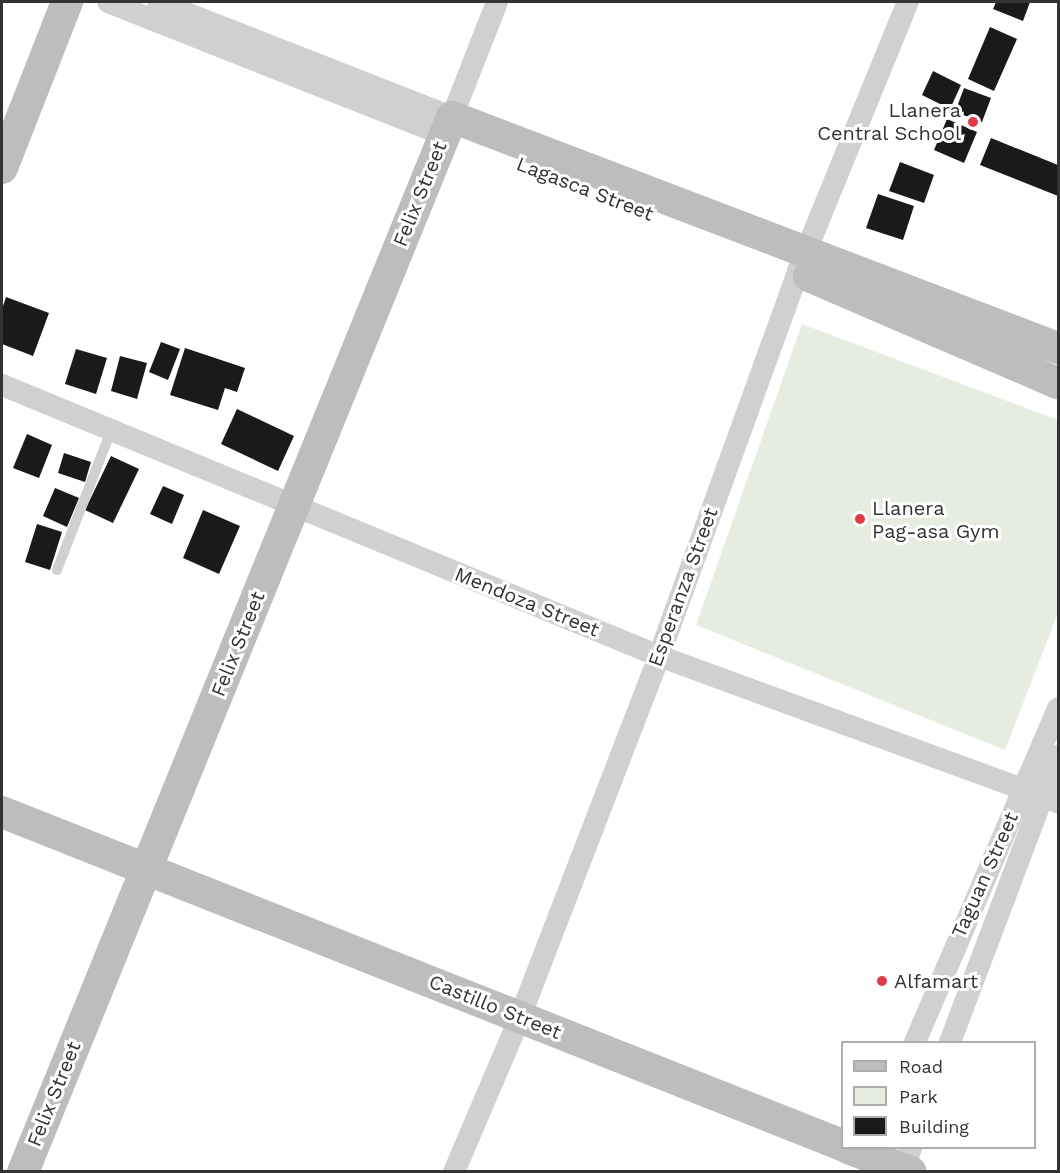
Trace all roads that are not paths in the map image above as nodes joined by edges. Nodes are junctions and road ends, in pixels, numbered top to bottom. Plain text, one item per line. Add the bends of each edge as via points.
1 (67, 2) edge
2 (108, 2) edge
3 (158, 2) edge
4 (497, 2) edge
5 (908, 2) edge
6 (265, 53) junction
7 (448, 126) junction
8 (2, 168) edge
9 (802, 262) junction
10 (988, 337) junction
11 (1059, 348) edge
12 (1059, 382) edge
13 (2, 385) edge
14 (111, 430) junction
15 (294, 506) junction
16 (57, 570) dead end
17 (659, 656) junction
18 (1059, 708) edge
19 (1059, 756) edge
20 (1041, 795) edge
21 (2, 812) edge
22 (147, 870) junction
23 (941, 975) junction
24 (974, 977) junction
25 (520, 1017) junction
26 (915, 1041) edge
27 (950, 1041) edge
28 (841, 1144) edge
29 (865, 1156) edge
30 (907, 1165) edge
31 (23, 1172) edge
32 (454, 1172) edge

1 - 8 main road
2 - 6 street, Lagasca Street
3 - 6 street, Lagasca Street
4 - 7 street
5 - 9 street, Esperanza Street
6 - 7 street, Lagasca Street
7 - 9 main road, Lagasca Street
7 - 15 main road, Felix Street
9 - 10 main road, Lagasca Street
9 - 17 street, Esperanza Street
10 - 11 main road, Lagasca Street
10 - 12 main road, Lagasca Street
13 - 14 street, Mendoza Street
14 - 15 street, Mendoza Street
14 - 16 lane
15 - 17 street, Mendoza Street
15 - 22 main road, Felix Street
17 - 20 street, Mendoza Street
17 - 25 street, Esperanza Street
18 - 20 street, Taguan Street
19 - 20 street, Taguan Street
20 - 23 street, Taguan Street
20 - 24 street, Taguan Street
21 - 22 main road, Castillo Street
22 - 25 main road, Castillo Street
22 - 31 main road, Felix Street
23 - 24 street
23 - 26 street, Taguan Street
24 - 27 street, Taguan Street
25 - 28 main road, Castillo Street
25 - 32 street, Esperanza Street
29 - 30 main road

